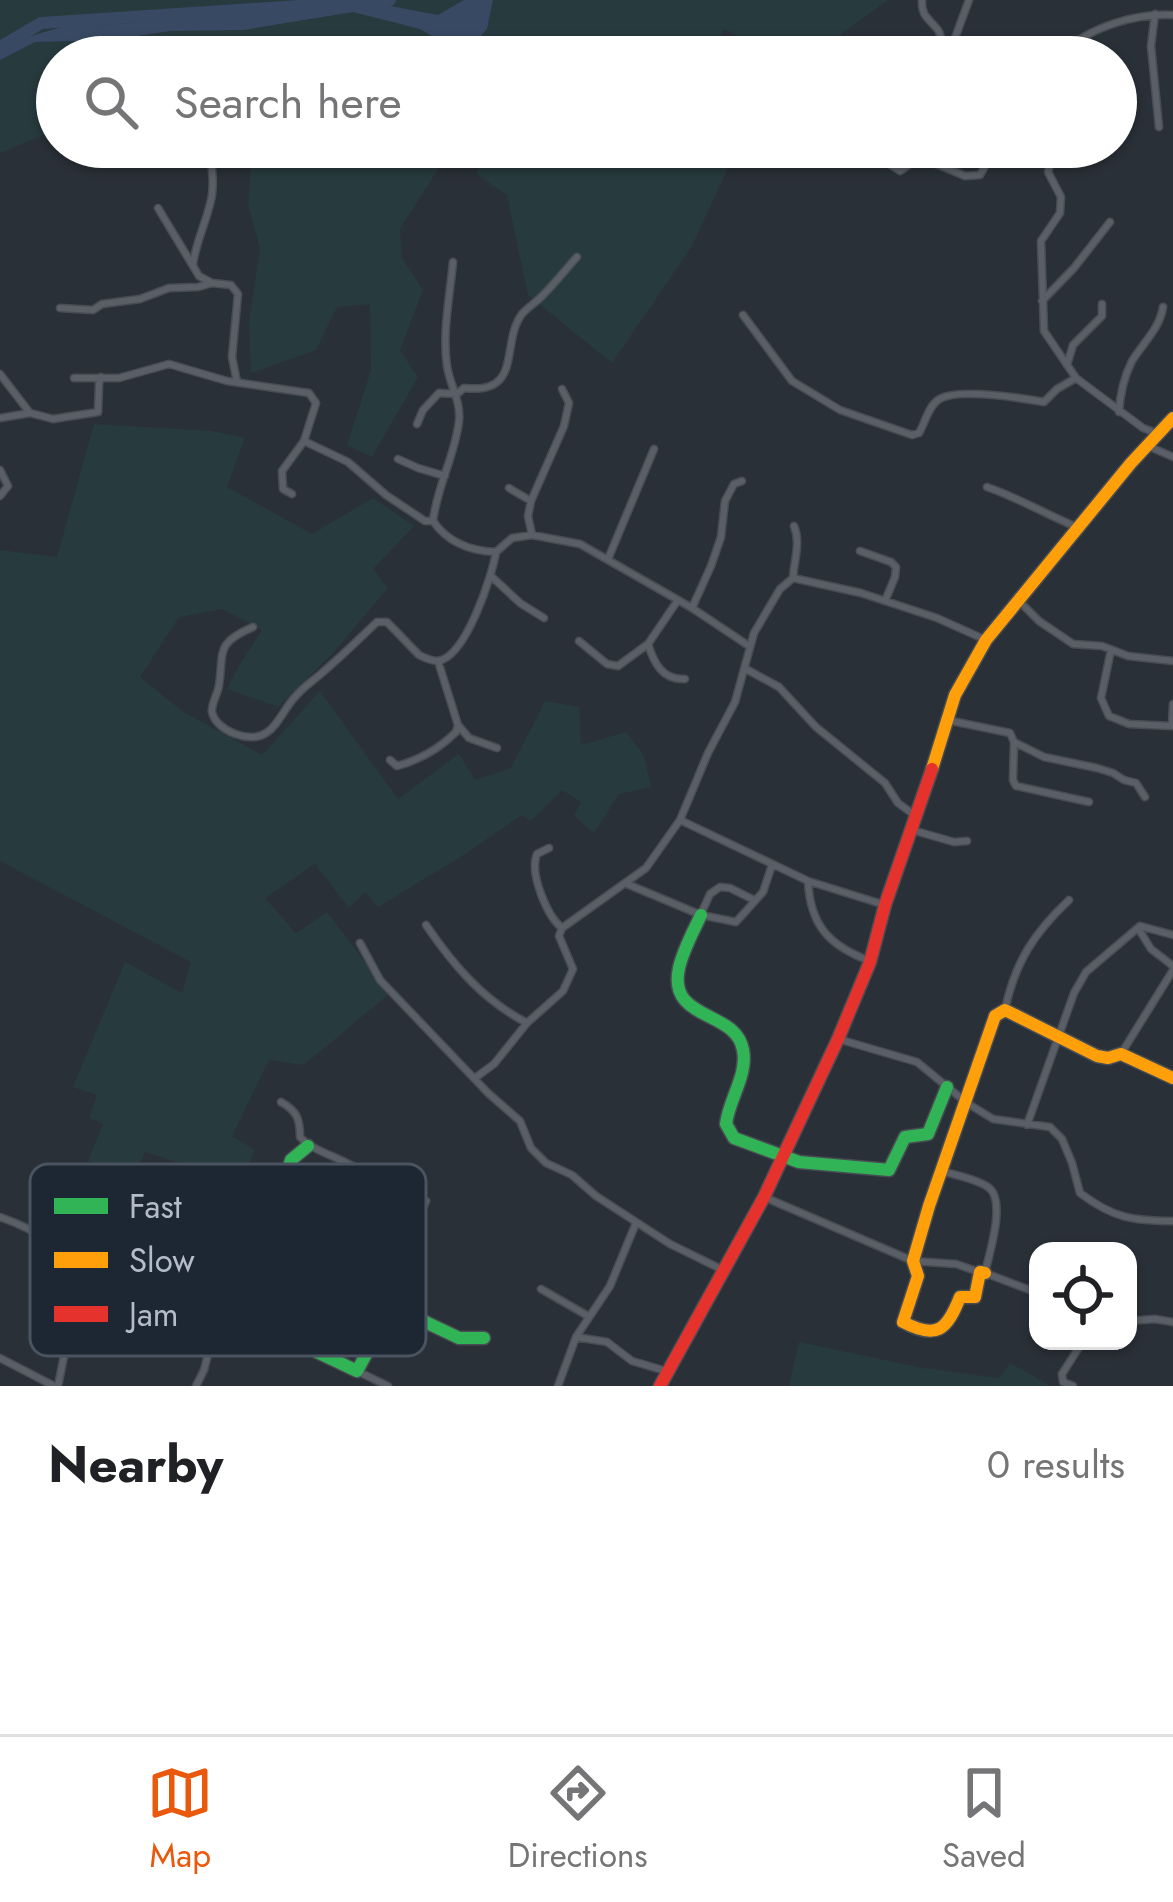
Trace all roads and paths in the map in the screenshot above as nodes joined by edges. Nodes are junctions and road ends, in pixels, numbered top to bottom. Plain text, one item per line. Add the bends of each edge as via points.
1 (922, 0) edge
2 (969, 0) edge
3 (1155, 14) junction
4 (1173, 15) edge
5 (941, 36) edge
6 (954, 36) edge
7 (1084, 36) edge
8 (1159, 127) dead end
9 (211, 168) edge
10 (946, 168) edge
11 (984, 168) edge
12 (1049, 168) edge
13 (158, 208) dead end
14 (1110, 222) dead end
15 (577, 257) dead end
16 (453, 262) dead end
17 (193, 267) junction
18 (212, 283) junction
19 (1042, 301) junction
20 (1102, 304) dead end
21 (1163, 307) dead end
22 (60, 308) dead end
23 (743, 315) dead end
24 (1067, 365) junction
25 (0, 374) edge
26 (101, 377) junction
27 (74, 378) dead end
28 (1076, 378) junction
29 (237, 382) junction
30 (562, 389) dead end
31 (457, 394) junction
32 (1119, 412) junction
33 (30, 413) junction
34 (0, 418) edge
35 (1173, 418) edge
36 (417, 424) dead end
37 (1159, 434) junction
38 (304, 441) junction
39 (1148, 446) junction
40 (654, 449) dead end
41 (1173, 458) edge
42 (398, 459) dead end
43 (0, 470) edge
44 (445, 476) junction
45 (742, 481) dead end
46 (987, 487) dead end
47 (509, 488) dead end
48 (292, 494) dead end
49 (0, 496) edge
50 (531, 501) junction
51 (433, 521) junction
52 (794, 526) dead end
53 (1079, 528) junction
54 (532, 535) junction
55 (860, 551) dead end
56 (496, 552) junction
57 (608, 559) junction
58 (492, 577) junction
59 (793, 578) junction
60 (678, 600) junction
61 (885, 601) junction
62 (1019, 602) junction
63 (692, 608) junction
64 (544, 618) dead end
65 (253, 627) dead end
66 (986, 640) junction
67 (580, 641) dead end
68 (648, 644) junction
69 (749, 646) junction
70 (1111, 650) junction
71 (438, 661) junction
72 (1173, 661) edge
73 (746, 669) junction
74 (685, 679) dead end
75 (1173, 704) edge
76 (946, 720) junction
77 (458, 725) junction
78 (1014, 742) junction
79 (496, 748) dead end
80 (390, 760) dead end
81 (1145, 797) dead end
82 (1089, 802) dead end
83 (680, 820) junction
84 (915, 824) junction
85 (967, 841) dead end
86 (549, 848) dead end
87 (772, 865) junction
88 (808, 880) junction
89 (627, 884) junction
90 (754, 900) junction
91 (1069, 900) dead end
92 (885, 905) junction
93 (701, 914) junction
94 (426, 925) dead end
95 (562, 928) junction
96 (1138, 928) junction
97 (1173, 934) edge
98 (360, 943) dead end
99 (870, 962) junction
100 (1173, 968) edge
101 (1005, 1010) junction
102 (527, 1023) junction
103 (1059, 1035) junction
104 (838, 1039) junction
105 (1121, 1054) junction
106 (475, 1078) junction
107 (1173, 1078) edge
108 (947, 1087) junction
109 (280, 1102) dead end
110 (967, 1103) junction
111 (1027, 1125) junction
112 (308, 1146) junction
113 (782, 1156) junction
114 (290, 1164) edge
115 (353, 1164) edge
116 (941, 1171) junction
117 (764, 1197) junction
118 (0, 1217) edge
119 (1173, 1221) edge
120 (636, 1222) junction
121 (30, 1231) edge
122 (913, 1261) junction
123 (723, 1270) junction
124 (982, 1273) junction
125 (541, 1289) dead end
126 (1029, 1290) edge
127 (588, 1316) junction
128 (1137, 1320) edge
129 (426, 1322) edge
130 (1173, 1322) edge
131 (576, 1336) junction
132 (484, 1338) dead end
133 (1077, 1350) edge
134 (63, 1356) edge
135 (205, 1356) edge
136 (325, 1356) edge
137 (365, 1356) edge
138 (0, 1358) edge
139 (357, 1371) junction
140 (668, 1372) junction
141 (56, 1386) edge
142 (196, 1386) edge
143 (388, 1386) edge
144 (558, 1386) edge
145 (660, 1386) edge
146 (1073, 1386) edge

1 - 5 street
2 - 6 street
3 - 4 street
3 - 7 street
3 - 8 street
9 - 17 street
10 - 11 street via 965,176
12 - 19 street via 1060,213 1041,241
13 - 17 street
14 - 19 street
15 - 31 street via 520,316 497,383
16 - 31 street via 446,357
17 - 18 street
18 - 22 street via 93,310
18 - 29 street via 238,294
19 - 24 street via 1044,331
20 - 24 street
21 - 32 street via 1130,364
23 - 28 street via 792,381 840,410 912,435 942,396 1044,402
24 - 28 street
25 - 33 street
26 - 27 street
26 - 29 street via 169,364
26 - 33 street via 98,412 53,419
28 - 32 street
29 - 38 street via 309,393 316,403
30 - 50 street via 565,426
31 - 36 street via 440,393
31 - 44 street via 460,415
32 - 37 street
33 - 34 street
35 - 37 street
37 - 39 street
38 - 48 street via 278,469
38 - 51 street
39 - 41 street
39 - 53 street
40 - 57 street
42 - 44 street
43 - 49 street via 8,486
44 - 51 street
45 - 63 street via 725,501 721,537
46 - 53 street
47 - 50 street
50 - 54 street
51 - 56 street via 458,544
52 - 59 street
53 - 62 street
54 - 56 street
54 - 57 street
55 - 61 street via 896,567
56 - 58 street
57 - 60 street
58 - 64 street
58 - 71 street via 461,640
59 - 61 street
59 - 69 street
60 - 63 street
60 - 68 street
61 - 66 street
62 - 66 street
62 - 70 street via 1073,644
63 - 69 street
65 - 71 street via 224,649 212,707 227,730 246,736 271,729 296,695 382,620 419,656
66 - 76 street
67 - 68 street via 618,667
68 - 74 street via 665,674
69 - 73 street
70 - 72 street
70 - 75 street via 1101,698 1109,716 1172,726
71 - 77 street
73 - 83 street
73 - 84 street via 779,688 885,783
76 - 78 street via 1010,734
76 - 84 street
77 - 79 street
77 - 80 street via 430,753 397,766
78 - 81 street via 1113,773
78 - 82 street via 1016,786
83 - 87 street
83 - 89 street
84 - 85 street
84 - 92 street
86 - 95 street via 537,854 533,870
87 - 88 street
87 - 90 street
88 - 92 street
88 - 99 street via 815,921
89 - 93 street
89 - 95 street
90 - 93 street via 736,922
90 - 93 street via 720,887
91 - 101 street via 1030,941
92 - 99 street
93 - 113 street via 677,990 692,1010 739,1036 743,1072 727,1131
94 - 102 street via 473,986
95 - 102 street via 572,976
96 - 97 street
96 - 100 street
96 - 103 street via 1086,972
98 - 106 street via 380,980
99 - 104 street
100 - 105 street
101 - 103 street
101 - 110 street via 995,1016
102 - 106 street
103 - 105 street via 1097,1056
103 - 111 street
104 - 108 street via 911,1059
104 - 113 street
105 - 107 street
106 - 120 street via 520,1121 546,1163
108 - 110 street
108 - 113 street via 928,1134 905,1137 889,1169
109 - 112 street via 293,1109
110 - 111 street via 993,1119
110 - 116 street
111 - 119 street via 1049,1127 1062,1139 1080,1193 1093,1203 1132,1220
112 - 114 street
112 - 115 street
113 - 117 street
116 - 122 street
116 - 124 street via 994,1194
117 - 122 street
117 - 123 street
118 - 121 street
120 - 123 street
120 - 127 street
122 - 124 street
122 - 124 street via 918,1276 903,1322 932,1332 944,1329 960,1297 975,1297
123 - 140 street
124 - 126 street
125 - 127 street
127 - 131 street
128 - 130 street
129 - 132 street via 459,1338
131 - 140 street via 608,1342 632,1361
131 - 144 street
133 - 146 street via 1062,1374
134 - 141 street
135 - 142 street
136 - 139 street
137 - 139 street
138 - 141 street
139 - 143 street
140 - 145 street

